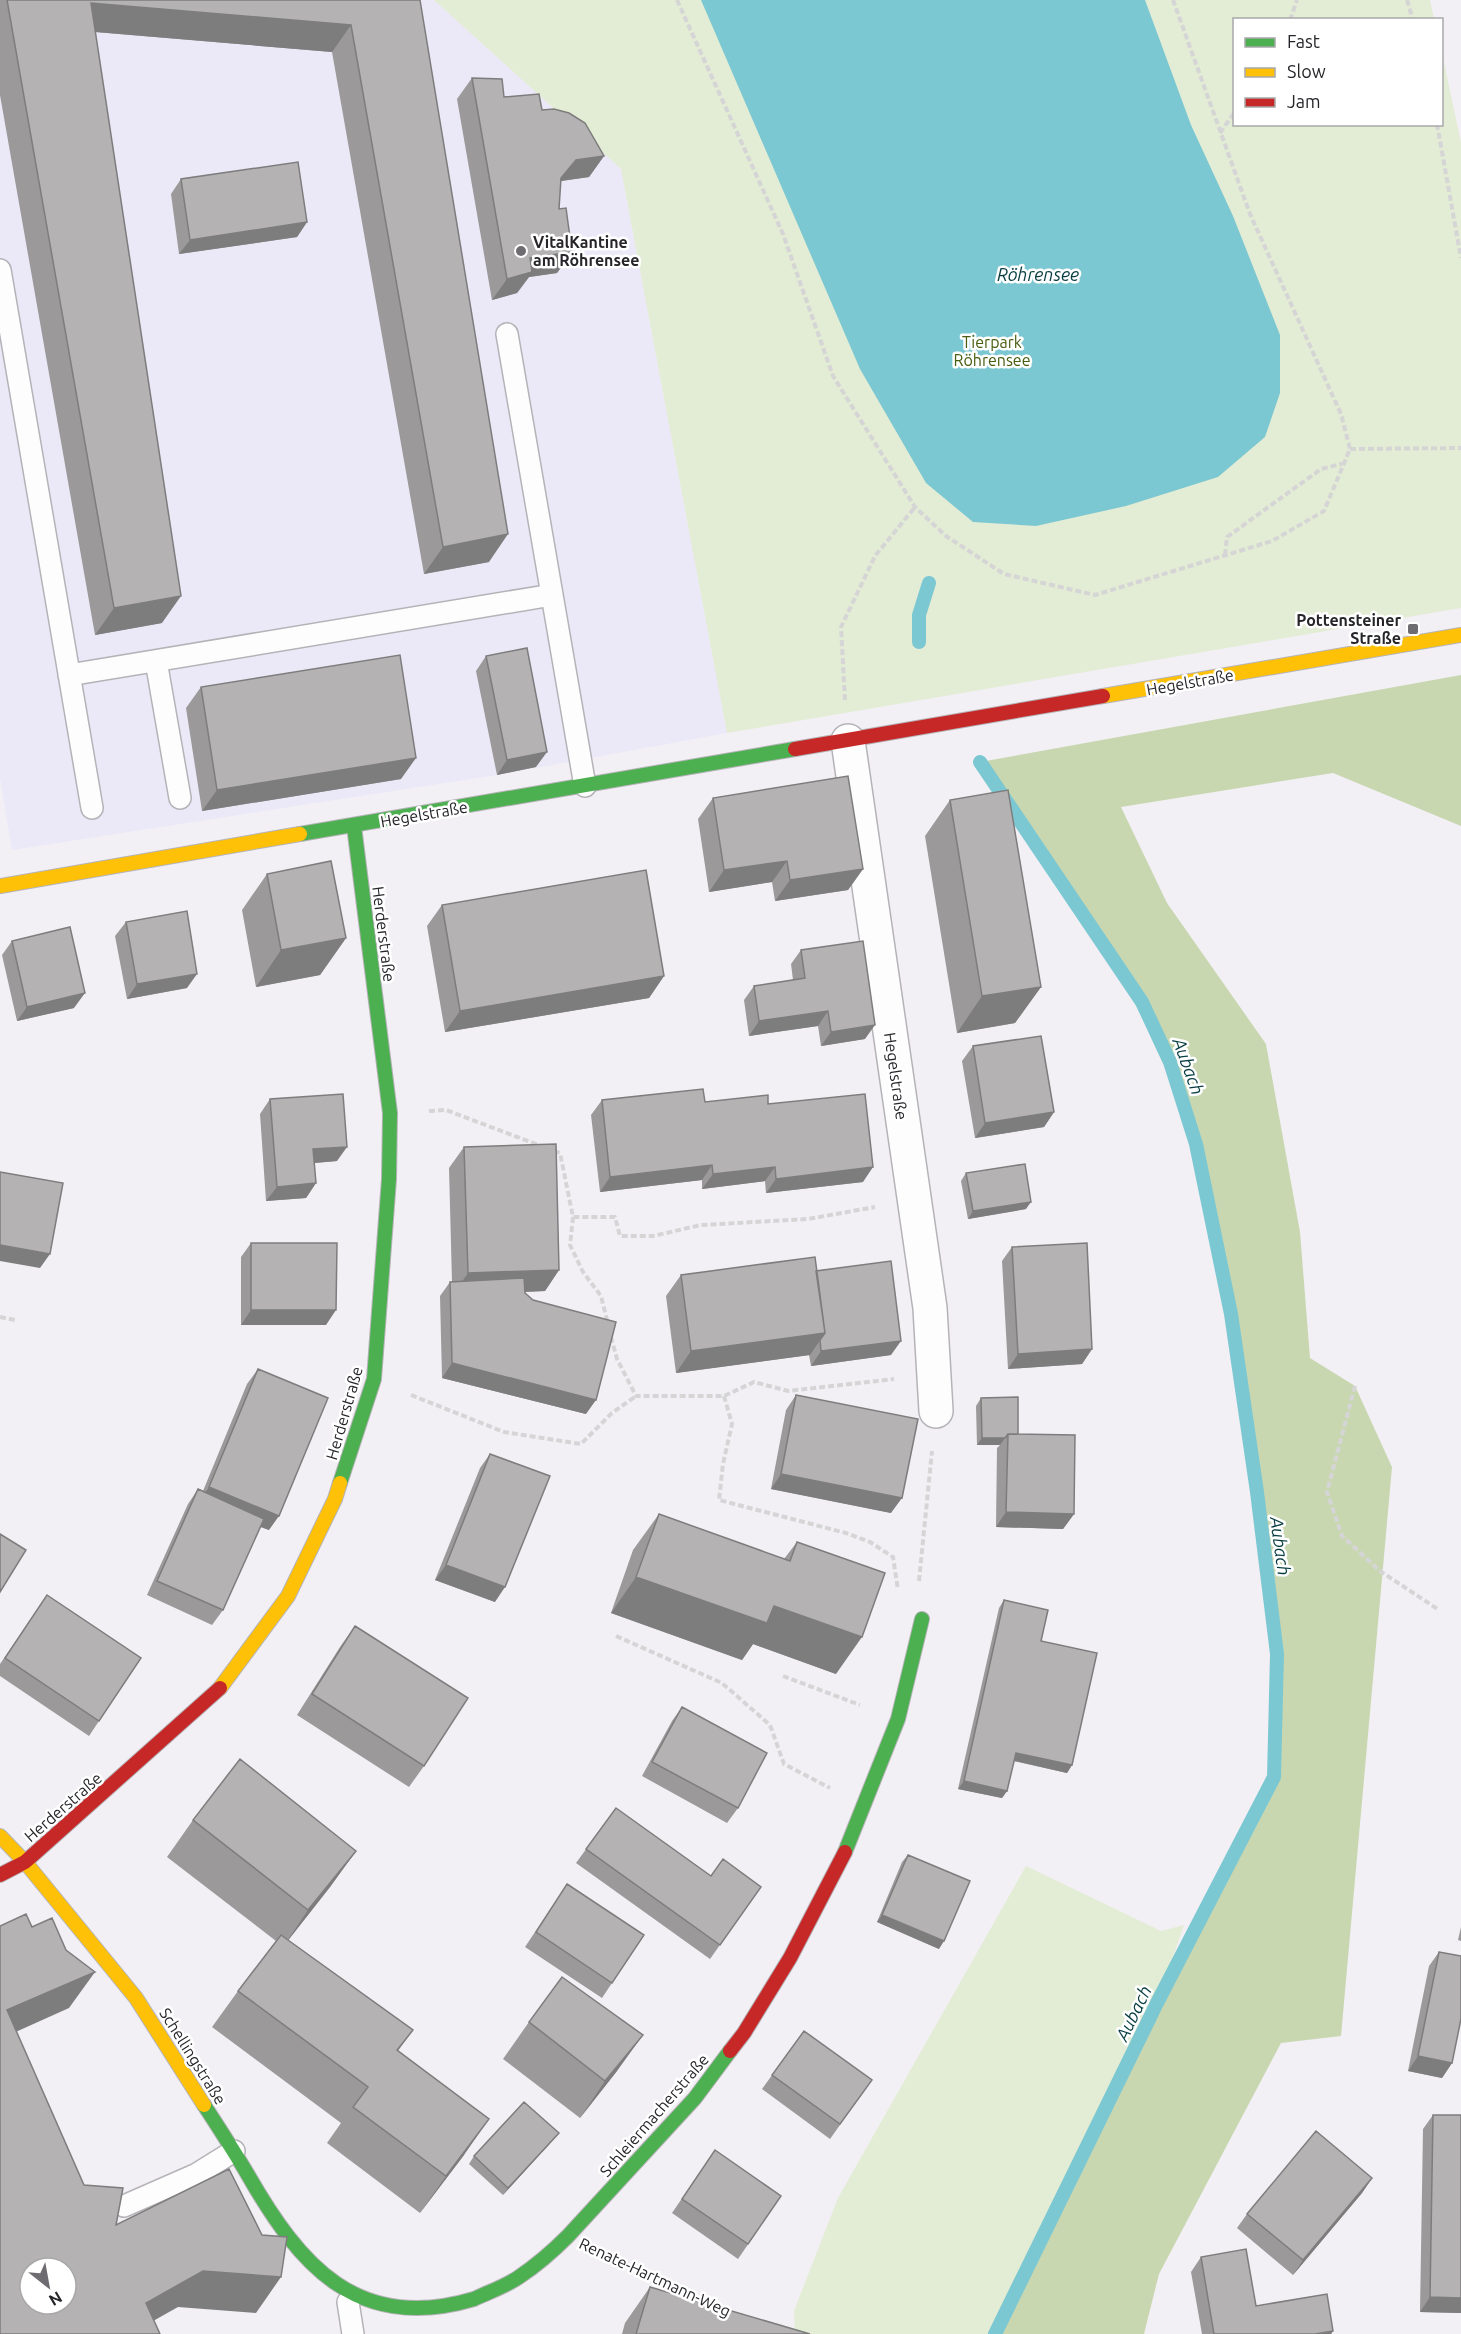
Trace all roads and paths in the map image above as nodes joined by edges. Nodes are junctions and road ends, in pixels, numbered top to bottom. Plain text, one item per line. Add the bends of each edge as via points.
1 (677, 0) edge
2 (1173, 0) edge
3 (1297, 0) edge
4 (1407, 0) edge
5 (1291, 18) edge
6 (1412, 18) edge
7 (1233, 115) edge
8 (1437, 126) edge
9 (1221, 134) junction
10 (1461, 258) edge
11 (0, 270) edge
12 (507, 334) dead end
13 (1461, 448) edge
14 (1350, 449) junction
15 (1346, 463) junction
16 (915, 507) junction
17 (1225, 555) junction
18 (552, 595) junction
19 (1461, 635) edge
20 (156, 661) junction
21 (69, 675) junction
22 (848, 741) junction
23 (585, 786) junction
24 (180, 798) dead end
25 (92, 808) dead end
26 (354, 826) junction
27 (0, 886) edge
28 (390, 1113) junction
29 (915, 1200) junction
30 (573, 1216) junction
31 (0, 1317) edge
32 (15, 1320) dead end
33 (934, 1376) junction
34 (374, 1379) junction
35 (1355, 1386) dead end
36 (636, 1396) junction
37 (724, 1396) junction
38 (936, 1411) joint
39 (917, 1602) junction
40 (1440, 1610) dead end
41 (922, 1619) joint
42 (616, 1636) dead end
43 (783, 1676) dead end
44 (898, 1719) junction
45 (865, 1806) junction
46 (0, 1836) edge
47 (25, 1862) junction
48 (0, 1875) edge
49 (234, 2151) junction
50 (124, 2206) dead end
51 (568, 2236) junction
52 (348, 2302) junction
53 (723, 2309) edge
54 (353, 2334) edge

1 - 16 path via 783,234 833,376
2 - 9 path
3 - 5 path
4 - 6 path
7 - 9 path
8 - 10 path
9 - 14 path via 1250,214 1341,414
11 - 21 lane
12 - 18 lane
13 - 14 path
14 - 15 path
15 - 17 path via 1321,469 1227,537
15 - 17 path via 1324,511 1272,541
16 - 17 path via 946,536 1004,574 1095,595
16 - 22 path via 875,556 841,627
18 - 20 lane
18 - 23 lane
19 - 22 street, Hegelstraße
20 - 21 lane
20 - 24 lane
21 - 25 lane
22 - 23 street, Hegelstraße
22 - 29 street, Hegelstraße
23 - 26 street, Hegelstraße
26 - 27 street, Hegelstraße
26 - 28 street, Herderstraße
28 - 30 path via 446,1110 561,1153
28 - 34 street, Herderstraße
29 - 30 path via 808,1219 700,1225 653,1236 620,1236 615,1217
29 - 33 street, Hegelstraße via 930,1308
30 - 36 path via 570,1245 583,1272 602,1296 616,1359
31 - 32 path
33 - 37 path via 788,1391 754,1382
33 - 38 street, Hegelstraße
34 - 36 path via 504,1432 581,1444
34 - 47 street, Herderstraße via 335,1499 288,1596 218,1690
35 - 40 path via 1327,1492 1342,1536 1380,1571
36 - 37 path
37 - 39 path via 732,1424 719,1500 870,1542 893,1557 898,1594
38 - 39 path
39 - 41 path
41 - 44 street, Schleiermacherstraße
42 - 45 path via 722,1683 770,1725 784,1764
43 - 44 path
44 - 45 street, Schleiermacherstraße
45 - 51 street, Schleiermacherstraße via 839,1867 744,2033 695,2098
46 - 47 street, Schellingstraße
47 - 48 street, Herderstraße
47 - 49 street, Schellingstraße via 136,1998
49 - 50 lane via 197,2174
49 - 52 street, Schellingstraße via 279,2229 314,2274
51 - 52 street, Schleiermacherstraße via 518,2278 432,2316 397,2317 373,2313
51 - 53 path, Renate-Hartmann-Weg
52 - 54 lane

